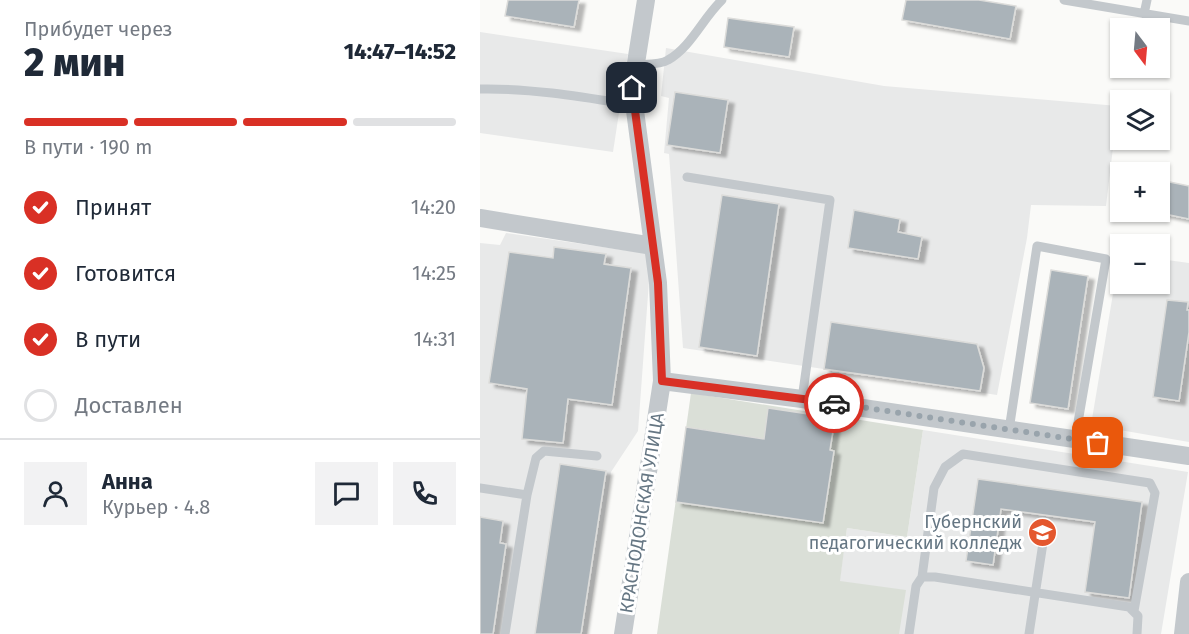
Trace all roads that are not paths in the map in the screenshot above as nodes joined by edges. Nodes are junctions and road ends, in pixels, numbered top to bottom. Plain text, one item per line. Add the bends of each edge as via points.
1 (646, 0) edge
2 (722, 0) edge
3 (1064, 0) edge
4 (1147, 0) edge
5 (1144, 14) junction
6 (1189, 21) edge
7 (636, 65) junction
8 (480, 89) edge
9 (633, 105) junction
10 (687, 177) dead end
11 (480, 218) edge
12 (653, 246) junction
13 (662, 381) junction
14 (802, 399) junction
15 (1009, 430) junction
16 (1075, 440) junction
17 (597, 456) dead end
18 (1189, 456) edge
19 (480, 488) edge
20 (527, 495) junction
21 (1045, 530) dead end
22 (922, 578) junction
23 (1189, 582) edge
24 (1189, 587) edge
25 (1036, 592) junction
26 (1134, 611) junction
27 (505, 634) edge
28 (623, 634) edge
29 (909, 634) edge
30 (1029, 634) edge
31 (1137, 634) edge
32 (1183, 634) edge

1 - 7 street, КРАСНОДОНСКАЯ УЛИЦА
2 - 7 lane via 688,43 667,61
3 - 5 lane
4 - 5 lane
5 - 6 lane
7 - 9 street, КРАСНОДОНСКАЯ УЛИЦА
8 - 9 lane
9 - 12 street, КРАСНОДОНСКАЯ УЛИЦА
10 - 14 lane via 830,200
11 - 12 street
12 - 13 street, КРАСНОДОНСКАЯ УЛИЦА
13 - 14 street
13 - 28 street, КРАСНОДОНСКАЯ УЛИЦА
14 - 15 street
15 - 16 street
15 - 16 lane via 1037,246 1106,259
16 - 18 street
17 - 20 lane via 544,451 536,458
19 - 20 lane
20 - 27 lane
21 - 25 lane
22 - 25 lane
22 - 26 lane via 934,488 945,467 963,454 1150,483 1155,493
22 - 29 lane via 916,586
23 - 24 street
24 - 32 street
25 - 26 lane
25 - 30 lane
26 - 31 lane via 1138,616

